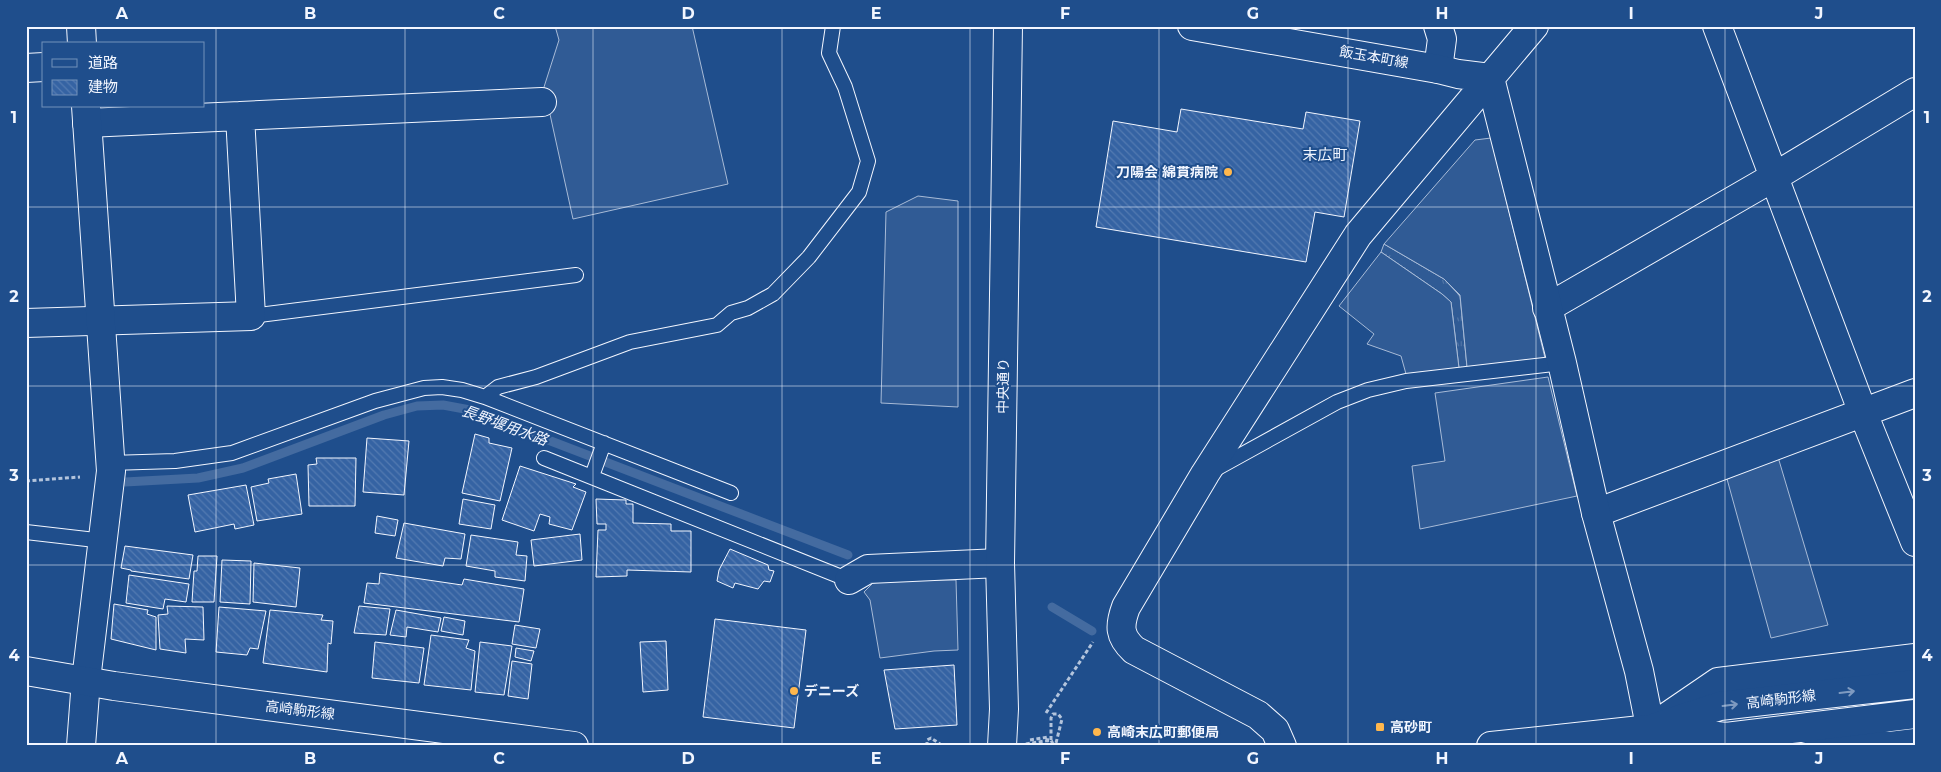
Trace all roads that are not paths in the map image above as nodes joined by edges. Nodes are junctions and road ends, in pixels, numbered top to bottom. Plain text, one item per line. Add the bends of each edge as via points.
1 (81, 26) edge
2 (833, 26) edge
3 (1008, 26) edge
4 (1192, 26) edge
5 (1438, 26) edge
6 (1534, 26) edge
7 (1717, 26) edge
8 (1286, 34) edge
9 (82, 42) edge
10 (42, 67) edge
11 (26, 68) edge
12 (1438, 69) junction
13 (1490, 78) junction
14 (1915, 92) edge
15 (542, 102) dead end
16 (87, 115) edge
17 (240, 116) junction
18 (1774, 177) junction
19 (576, 275) dead end
20 (1547, 308) junction
21 (251, 316) junction
22 (100, 320) junction
23 (26, 323) edge
24 (1562, 363) junction
25 (1915, 393) edge
26 (485, 397) junction
27 (1863, 413) junction
28 (603, 446) junction
29 (544, 458) dead end
30 (100, 469) junction
31 (594, 472) junction
32 (1206, 474) junction
33 (731, 493) dead end
34 (1596, 513) junction
35 (26, 532) edge
36 (104, 540) junction
37 (1915, 542) edge
38 (1000, 563) junction
39 (849, 580) joint
40 (1915, 658) edge
41 (26, 671) edge
42 (86, 680) junction
43 (1915, 684) edge
44 (1780, 686) junction
45 (1915, 714) edge
46 (1800, 728) junction
47 (1651, 737) edge
48 (1915, 743) edge
49 (81, 746) edge
50 (574, 746) edge
51 (1002, 746) edge
52 (1282, 746) edge
53 (1491, 746) edge
54 (1889, 746) edge

1 - 9 street
2 - 26 lane via 829,53 845,87 868,161 859,192 809,257 773,294 731,313 717,324 630,342 498,388
3 - 38 street, 中央通り
4 - 8 street, 飯玉本町線
5 - 12 street via 1442,39
6 - 13 street
7 - 18 street
8 - 12 street, 飯玉本町線
10 - 11 street
12 - 13 street, 飯玉本町線
13 - 20 street
13 - 32 street via 1358,235
14 - 18 street
15 - 17 street
16 - 17 street
16 - 22 street
17 - 21 street
18 - 20 street
18 - 27 street
19 - 21 lane
20 - 24 street
21 - 22 street
22 - 23 street
22 - 30 street
24 - 32 lane via 1406,381 1368,390 1337,402
24 - 34 street
25 - 27 street
26 - 28 lane
26 - 30 lane via 442,387 424,388 375,401 232,454
27 - 34 street
27 - 37 street
28 - 31 lane
28 - 33 lane
29 - 31 lane
30 - 36 street via 111,471
31 - 39 lane
32 - 52 street via 1126,608 1121,631 1125,642 1134,650 1258,715 1275,730
34 - 47 street via 1639,671
35 - 36 lane
36 - 42 street
38 - 39 street via 868,569
38 - 51 street, 中央通り
40 - 44 street
41 - 42 street, 高崎駒形線
42 - 49 street
42 - 50 street, 高崎駒形線
44 -> 43 street, 高崎駒形線
47 -> 44 street, 高崎駒形線 via 1720,706
45 - 46 street, 高崎駒形線
46 - 47 street, 高崎駒形線 via 1726,737
46 - 54 street
47 - 53 street, 高崎駒形線
48 - 54 street

